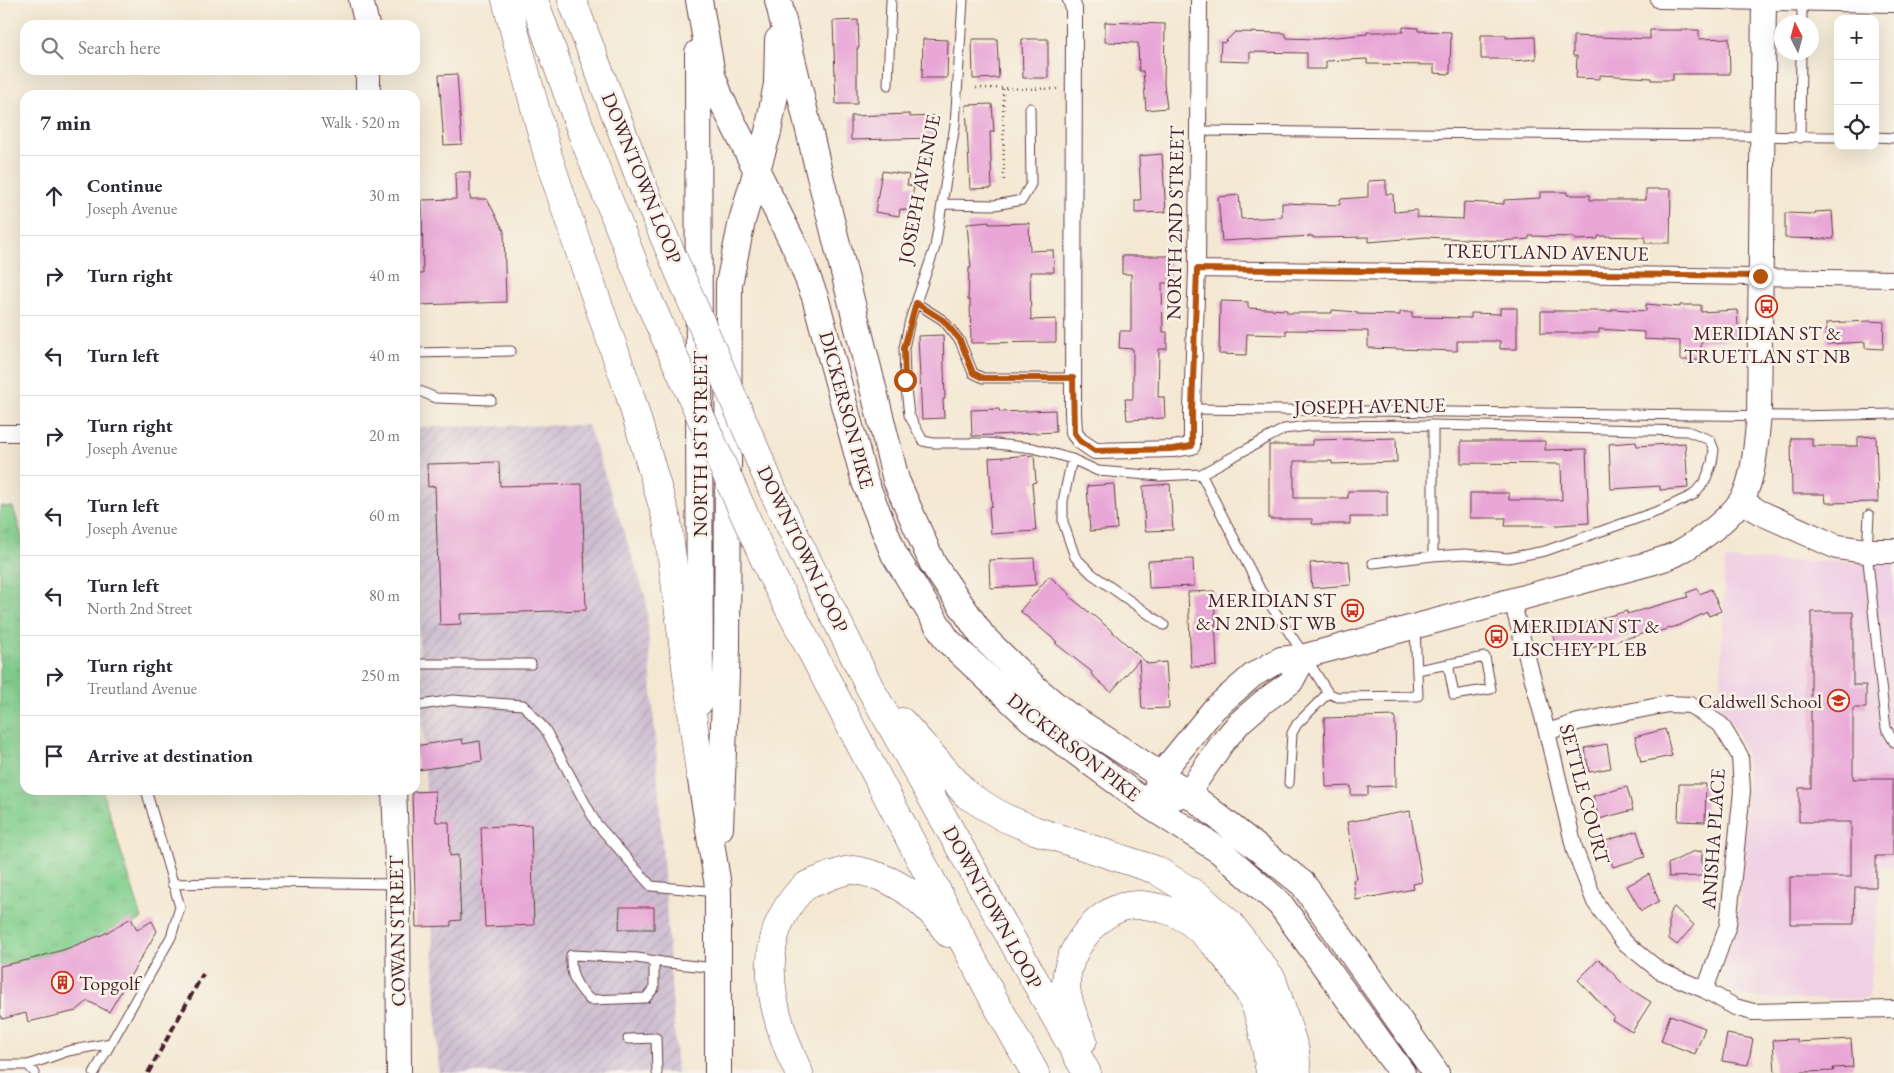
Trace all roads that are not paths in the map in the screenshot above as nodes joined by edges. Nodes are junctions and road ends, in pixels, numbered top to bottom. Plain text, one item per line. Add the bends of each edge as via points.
1 (361, 0) edge
2 (506, 0) edge
3 (534, 0) edge
4 (572, 0) edge
5 (698, 0) edge
6 (891, 0) edge
7 (963, 0) edge
8 (1071, 0) edge
9 (1199, 0) edge
10 (1659, 0) edge
11 (1764, 1) edge
12 (1802, 2) junction
13 (779, 3) edge
14 (1894, 4) edge
15 (1802, 15) edge
16 (366, 20) edge
17 (1801, 60) edge
18 (368, 75) edge
19 (888, 85) dead end
20 (368, 90) edge
21 (1030, 108) dead end
22 (1198, 131) junction
23 (1764, 138) junction
24 (1800, 138) junction
25 (1834, 138) edge
26 (1879, 138) edge
27 (1894, 138) edge
28 (757, 170) junction
29 (942, 204) junction
30 (1197, 269) junction
31 (1760, 276) junction
32 (1894, 279) edge
33 (916, 303) junction
34 (511, 351) dead end
35 (420, 352) edge
36 (1073, 378) junction
37 (420, 391) edge
38 (491, 400) dead end
39 (1192, 409) junction
40 (1894, 414) edge
41 (1759, 416) junction
42 (1432, 425) junction
43 (0, 433) edge
44 (20, 433) edge
45 (1072, 459) junction
46 (1201, 474) junction
47 (1741, 501) junction
48 (1869, 515) dead end
49 (1867, 551) junction
50 (1894, 551) edge
51 (1433, 556) junction
52 (1373, 563) dead end
53 (1512, 600) junction
54 (1164, 625) dead end
55 (1415, 626) junction
56 (1305, 656) junction
57 (420, 664) edge
58 (531, 664) dead end
59 (1448, 664) junction
60 (1417, 670) junction
61 (869, 686) junction
62 (1328, 693) junction
63 (420, 705) edge
64 (1547, 732) junction
65 (1894, 742) edge
66 (700, 774) junction
67 (1160, 775) junction
68 (1289, 783) dead end
69 (1188, 793) junction
70 (147, 795) edge
71 (394, 795) edge
72 (1150, 806) junction
73 (172, 884) junction
74 (398, 884) junction
75 (718, 889) junction
76 (654, 961) junction
77 (718, 968) junction
78 (1705, 990) junction
79 (994, 998) junction
80 (1894, 1010) edge
81 (628, 1039) dead end
82 (110, 1043) junction
83 (28, 1065) junction
84 (0, 1066) edge
85 (35, 1073) edge
86 (94, 1073) edge
87 (399, 1073) edge
88 (656, 1073) edge
89 (718, 1073) edge
90 (799, 1073) edge
91 (1035, 1073) edge
92 (1087, 1073) edge
93 (1093, 1073) edge
94 (1270, 1073) edge
95 (1297, 1073) edge
96 (1402, 1073) edge
97 (1436, 1073) edge

1 - 16 street
2 - 66 highway via 548,156 629,392 667,520
3 - 79 highway, DOWNTOWN LOOP, bridge via 583,136 648,299 772,574
4 - 61 highway, DOWNTOWN LOOP, bridge via 647,196 773,490
5 - 28 main road, DICKERSON PIKE via 712,75 731,123
5 - 66 main road, NORTH 1ST STREET
6 - 19 lane
7 - 29 lane, JOSEPH AVENUE via 955,125
8 - 36 street via 1074,9
9 - 22 street, NORTH 2ND STREET
10 - 11 street
11 - 12 street
11 - 23 street
12 - 14 street
12 - 15 lane
13 - 28 main road, NORTH 1ST STREET via 776,84 768,132
13 - 67 main road, DICKERSON PIKE via 896,480 933,564 983,637 1035,688 1066,714
17 - 24 lane
18 - 20 street
21 - 29 lane via 1031,184 1022,200 995,205
22 - 23 lane
22 - 30 street, NORTH 2ND STREET
23 - 24 lane
23 - 31 street
24 - 25 lane
26 - 27 lane
28 - 72 main road, DICKERSON PIKE via 798,253 815,297 865,482 890,545 942,632 1031,719
28 - 75 main road, NORTH 1ST STREET via 742,220 729,284 727,648
29 - 33 lane, JOSEPH AVENUE via 935,247
30 - 31 street, TREUTLAND AVENUE
30 - 39 street, NORTH 2ND STREET
31 - 32 street, TREUTLAND AVENUE
31 - 41 street
33 - 36 lane via 943,320 960,340 973,373 983,378
33 - 45 lane, JOSEPH AVENUE via 904,348 905,380 909,415 923,441 1033,448
34 - 35 lane
36 - 39 street, NORTH 2ND STREET via 1074,433 1095,451 1192,446
37 - 38 lane via 436,398
39 - 41 lane
40 - 41 lane
41 - 47 street via 1753,463
42 - 46 lane, JOSEPH AVENUE via 1284,429
42 - 51 lane
42 - 51 lane, JOSEPH AVENUE via 1687,431 1710,440 1714,450 1706,481 1693,495 1661,510 1544,551 1508,558 1465,554
43 - 44 street
45 - 46 lane, JOSEPH AVENUE via 1098,470 1160,476
45 - 54 lane via 1063,501 1063,522 1075,557 1092,574
46 - 56 lane via 1261,591
47 - 49 street via 1837,547
47 - 53 street via 1696,542 1675,554
48 - 49 lane
49 - 50 street
49 - 65 lane via 1886,728
51 - 52 lane, JOSEPH AVENUE
53 - 55 street
53 - 64 street, SETTLE COURT
55 - 56 street
55 - 60 lane
56 - 62 lane
56 - 67 street via 1281,659 1253,675 1214,709
56 - 69 street via 1290,682 1240,722
57 - 58 lane
59 - 59 lane via 1454,695 1491,689 1485,657
59 - 60 lane
60 - 62 lane via 1418,696 1337,697
61 - 92 highway, DOWNTOWN LOOP
61 - 95 highway via 967,795 1003,817 1034,830 1156,870 1201,898 1231,925 1272,979 1296,1050
62 - 68 lane via 1296,724 1292,733
63 - 75 lane via 454,700 523,706 545,729 596,823 651,886
64 - 78 street, SETTLE COURT via 1575,851 1595,902 1624,941 1660,971
64 - 78 street, ANISHA PLACE via 1578,722 1668,704 1690,705 1721,725 1740,756 1742,791 1728,925
66 - 75 main road, NORTH 1ST STREET
67 - 69 main road, DICKERSON PIKE
67 - 72 street
69 - 72 street
69 - 97 main road, DICKERSON PIKE via 1303,884
70 - 73 lane
71 - 74 street, COWAN STREET
72 - 96 main road, DICKERSON PIKE via 1220,851 1280,904
73 - 74 lane
73 - 82 lane via 180,907 171,936
74 - 87 street, COWAN STREET
75 - 77 main road, NORTH 1ST STREET
76 - 76 lane via 571,955 570,970 590,1000 646,998 654,988
76 - 77 lane
77 - 89 main road, NORTH 1ST STREET
78 - 80 street, SETTLE COURT via 1753,1012
79 - 90 highway via 937,917 909,892 880,876 852,870 830,876 806,886 788,907 778,927 773,948 771,981 777,1016
79 - 91 highway, DOWNTOWN LOOP
81 - 88 lane via 656,1038
82 - 83 lane via 68,1051
82 - 86 lane
83 - 84 lane
83 - 85 lane
93 - 94 highway via 1066,984 1071,962 1084,936 1103,918 1123,907 1150,906 1169,910 1192,922 1232,966 1252,997

